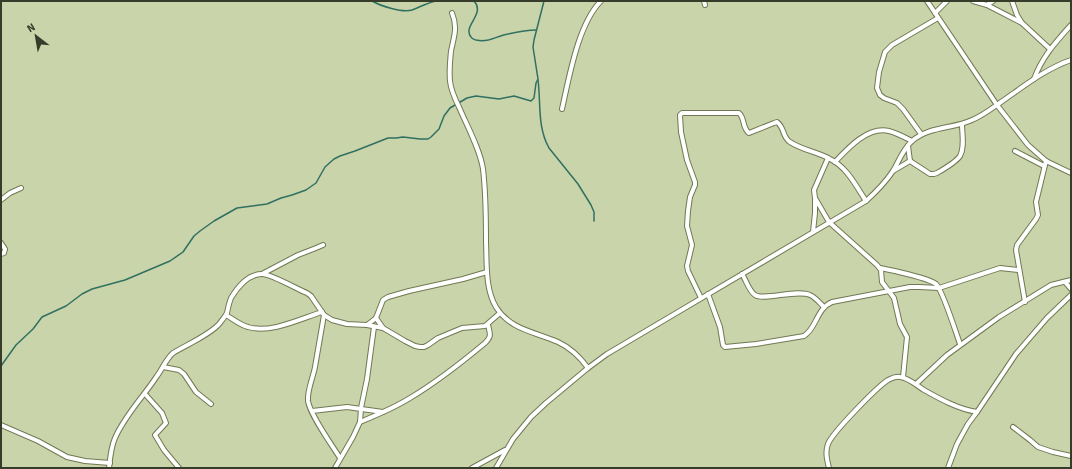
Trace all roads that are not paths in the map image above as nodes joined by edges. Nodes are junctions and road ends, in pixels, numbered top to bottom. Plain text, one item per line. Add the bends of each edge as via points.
1 (601, 1) edge
2 (927, 1) edge
3 (947, 1) edge
4 (973, 1) edge
5 (993, 1) edge
6 (1012, 1) edge
7 (987, 5) junction
8 (452, 13) dead end
9 (935, 13) junction
10 (938, 18) junction
11 (1022, 23) junction
12 (1071, 25) edge
13 (1050, 49) junction
14 (1071, 60) edge
15 (1034, 80) junction
16 (997, 105) junction
17 (562, 109) dead end
18 (962, 124) junction
19 (921, 134) junction
20 (912, 141) junction
21 (908, 145) junction
22 (1015, 151) dead end
23 (828, 158) junction
24 (910, 161) junction
25 (835, 162) junction
26 (1045, 163) junction
27 (893, 171) junction
28 (1071, 173) edge
29 (21, 188) dead end
30 (815, 198) junction
31 (1, 200) edge
32 (866, 201) junction
33 (829, 222) junction
34 (813, 232) junction
35 (1, 244) edge
36 (323, 244) dead end
37 (1, 254) edge
38 (880, 268) junction
39 (1019, 270) junction
40 (487, 272) junction
41 (262, 274) junction
42 (742, 274) junction
43 (1071, 280) edge
44 (1065, 282) junction
45 (939, 288) junction
46 (1071, 289) edge
47 (889, 291) junction
48 (708, 294) junction
49 (1071, 295) edge
50 (701, 298) junction
51 (1025, 302) junction
52 (824, 307) junction
53 (500, 313) junction
54 (226, 314) junction
55 (323, 314) junction
56 (376, 318) junction
57 (367, 325) junction
58 (488, 325) junction
59 (374, 327) junction
60 (382, 328) junction
61 (960, 344) junction
62 (163, 367) junction
63 (588, 368) junction
64 (903, 377) junction
65 (916, 384) junction
66 (145, 394) junction
67 (211, 404) dead end
68 (361, 408) junction
69 (312, 411) junction
70 (383, 412) junction
71 (977, 412) junction
72 (360, 422) junction
73 (1, 425) edge
74 (1013, 427) dead end
75 (506, 449) junction
76 (1071, 456) edge
77 (340, 458) junction
78 (110, 463) junction
79 (109, 468) edge
80 (179, 468) edge
81 (335, 468) edge
82 (472, 468) edge
83 (496, 468) edge
84 (829, 468) edge
85 (948, 468) edge

1 - 17 street via 581,35
2 - 9 street
3 - 9 street
4 - 7 street
5 - 7 street
6 - 11 street via 1016,15
7 - 11 street
8 - 40 street via 456,28 451,51 451,91 478,150 483,168
9 - 10 street
10 - 16 street
10 - 19 street via 892,45 886,52 879,72 877,88 880,95 903,109
11 - 13 street
12 - 13 street
13 - 15 street
14 - 15 street
15 - 16 street
16 - 18 street
16 - 26 street
18 - 19 street
18 - 24 street via 962,151 938,173 930,174
19 - 20 street
20 - 21 street
20 - 25 street via 888,130 878,130 856,141
21 - 24 street
21 - 27 street
22 - 26 street
23 - 25 street
23 - 30 street via 814,190
23 - 50 street via 790,143 782,126 777,122 750,133 745,129 739,113 680,115 687,160 695,182 688,211 687,226 692,245 687,266
24 - 27 street
25 - 32 street via 844,169
26 - 28 street
26 - 39 street via 1036,202 1038,215 1017,245
27 - 32 street
29 - 31 street
30 - 33 street
30 - 34 street
32 - 33 street
33 - 34 street
33 - 38 street
34 - 42 street
35 - 37 street via 5,249
36 - 41 street
38 - 45 street via 928,280
38 - 47 street via 882,282
39 - 45 street via 1000,268
39 - 51 street
40 - 53 street via 489,291
40 - 56 street via 388,297 383,300
41 - 54 street via 246,280 232,297
41 - 55 street via 308,293
42 - 48 street
42 - 52 street via 756,295 761,297 808,294
43 - 44 street
44 - 46 street
44 - 51 street via 1051,285
45 - 47 street via 910,287
45 - 61 street
47 - 52 street via 832,302
47 - 64 street via 894,298 900,324 907,336
48 - 50 street
48 - 52 street via 725,347 804,336
49 - 71 street via 1022,346
50 - 63 street
51 - 61 street
53 - 58 street
53 - 63 street via 519,328 560,343 574,352
54 - 55 street via 241,324 258,329
54 - 62 street via 210,332 173,353
55 - 57 street via 332,320 347,324
55 - 69 street via 308,396
56 - 57 street
56 - 60 street
57 - 59 street
58 - 60 street via 462,328 424,347 415,346
58 - 70 street via 490,335 485,343 437,381
59 - 60 street
59 - 68 street
61 - 65 street
62 - 66 street
62 - 67 street via 179,370 196,392
63 - 75 street via 531,417
64 - 65 street
64 - 84 street via 894,377 885,382 833,435 826,456
65 - 71 street via 956,406
66 - 78 street via 114,438
66 - 80 street via 162,413 166,423 155,435
68 - 69 street via 342,407
68 - 70 street
68 - 72 street
69 - 77 street
70 - 72 street
71 - 85 street via 959,439
72 - 77 street
73 - 78 street via 38,441 67,458
74 - 76 street via 1036,446
75 - 82 street
75 - 83 street
77 - 81 street
78 - 79 street

